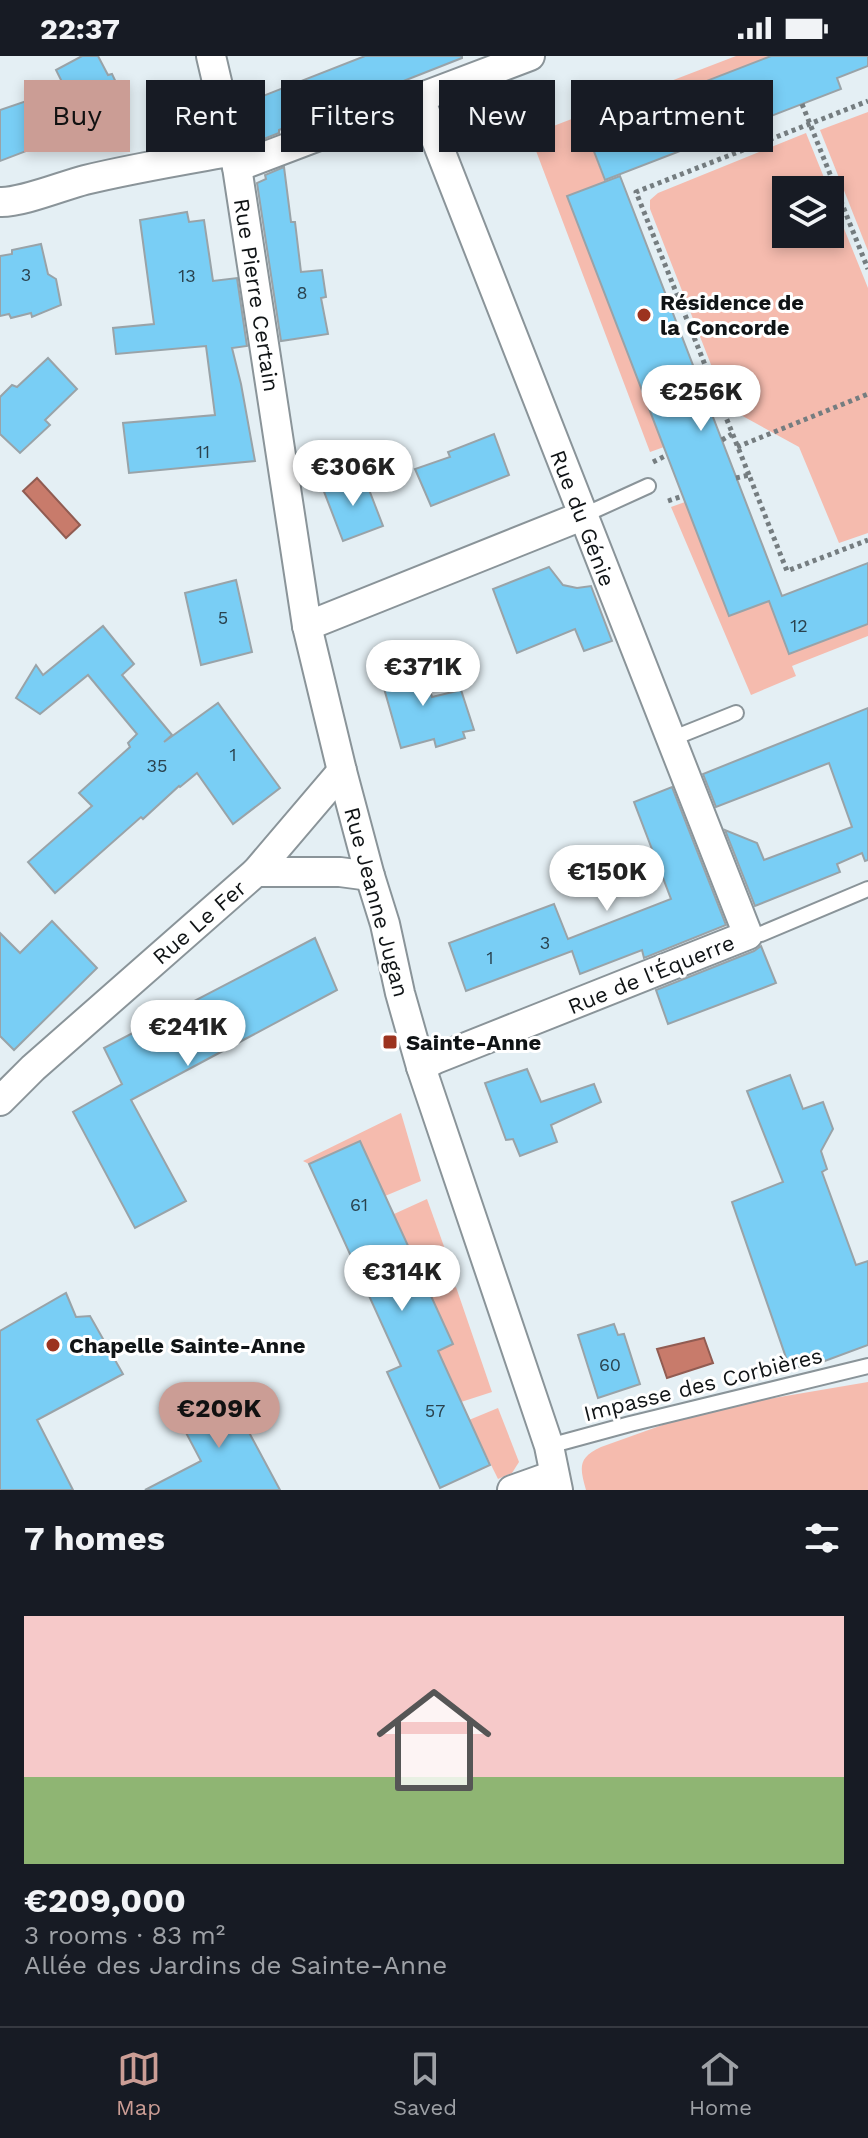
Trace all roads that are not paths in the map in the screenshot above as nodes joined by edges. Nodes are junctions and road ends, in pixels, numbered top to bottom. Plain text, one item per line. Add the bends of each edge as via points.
1 (211, 56) edge
2 (530, 56) edge
3 (423, 98) edge
4 (423, 107) edge
5 (281, 144) edge
6 (235, 159) junction
7 (0, 202) edge
8 (648, 486) dead end
9 (582, 516) junction
10 (307, 626) junction
11 (736, 713) dead end
12 (671, 739) junction
13 (342, 771) junction
14 (256, 872) junction
15 (370, 876) junction
16 (868, 889) edge
17 (748, 935) junction
18 (421, 1067) junction
19 (0, 1101) edge
20 (868, 1366) edge
21 (549, 1446) junction
22 (556, 1483) edge
23 (512, 1490) edge

1 - 6 street, Rue Pierre Certain
2 - 3 street
4 - 9 street, Rue du Génie
5 - 6 street
6 - 7 street via 135,168
6 - 10 street, Rue Pierre Certain
8 - 9 lane
9 - 10 street
9 - 12 street, Rue du Génie
10 - 13 street, Rue Pierre Certain
11 - 12 lane
12 - 17 street, Rue du Génie
13 - 14 street, Rue Le Fer
13 - 15 street, Rue Jeanne Jugan
14 - 15 street, Rue Le Fer
14 - 19 street, Rue Le Fer
15 - 18 street, Rue Jeanne Jugan
16 - 17 lane
17 - 18 street, Rue de l'Équerre
18 - 21 street, Rue Jeanne Jugan
20 - 21 lane, Impasse des Corbières
21 - 22 street, Rue Jeanne Jugan
22 - 23 street

